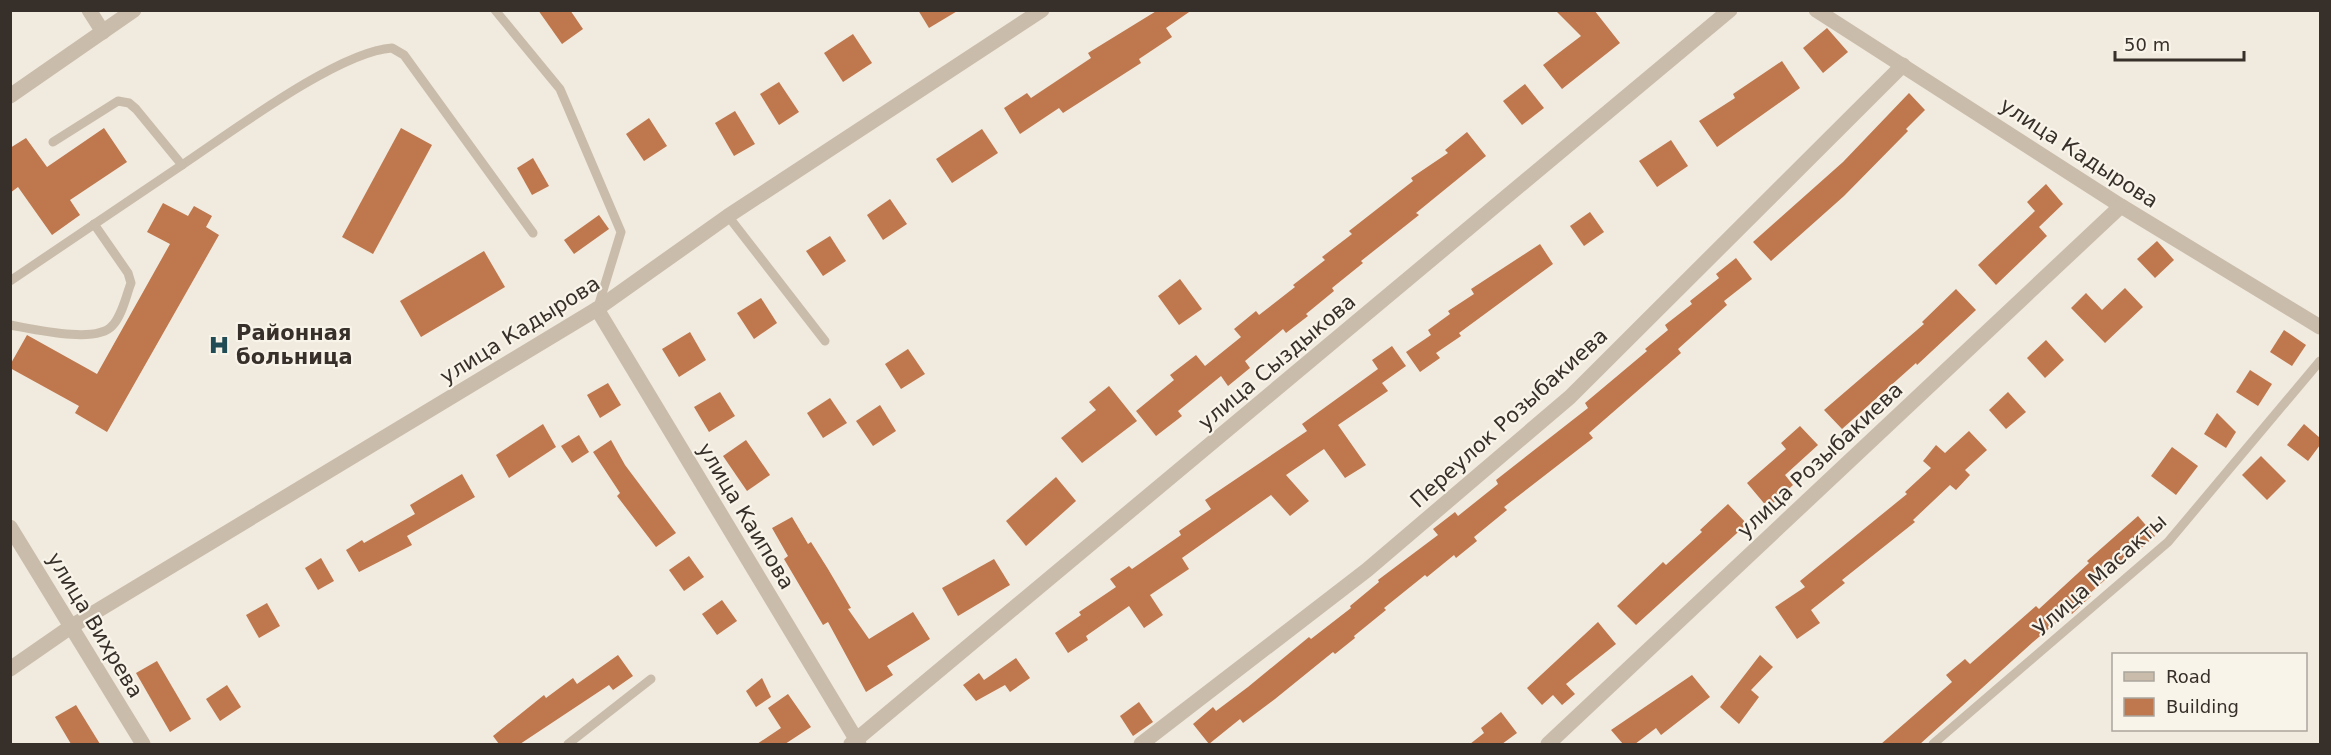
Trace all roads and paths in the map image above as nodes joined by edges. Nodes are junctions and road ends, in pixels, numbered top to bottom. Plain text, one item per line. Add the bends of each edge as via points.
1 (89, 10) edge
2 (134, 10) edge
3 (495, 10) edge
4 (1042, 10) edge
5 (1730, 10) edge
6 (1816, 10) edge
7 (103, 32) junction
8 (1904, 65) junction
9 (10, 96) edge
10 (53, 142) dead end
11 (182, 165) junction
12 (2121, 206) junction
13 (728, 216) junction
14 (94, 224) junction
15 (533, 233) dead end
16 (10, 281) edge
17 (597, 309) junction
18 (10, 325) edge
19 (2320, 327) edge
20 (825, 341) dead end
21 (2320, 361) edge
22 (10, 527) edge
23 (72, 626) junction
24 (10, 669) edge
25 (651, 679) dead end
26 (855, 743) edge
27 (143, 744) edge
28 (568, 744) edge
29 (1141, 744) edge
30 (1548, 744) edge
31 (1933, 744) edge

1 - 7 street
2 - 7 street
3 - 17 lane via 560,89 621,232
4 - 13 street, улица Кадырова
5 - 26 street, улица Сыздыкова
6 - 8 street, улица Кадырова
7 - 9 street
8 - 12 street, улица Кадырова
8 - 29 street, Переулок Розыбакиева via 1570,397 1367,570
10 - 11 lane via 118,100 129,103
11 - 14 lane
11 - 15 lane via 355,57 393,48 404,55
12 - 19 street, улица Кадырова
12 - 30 street, улица Розыбакиева
13 - 17 street, улица Кадырова
13 - 20 lane
14 - 16 lane
14 - 18 lane via 131,283 114,325 106,332 87,336
17 - 23 street, улица Кадырова
17 - 26 street, улица Каипова
21 - 31 lane, Улица Масакты via 2168,542
22 - 23 street, улица Вихрева
23 - 24 street, улица Кадырова
23 - 27 street, улица Вихрева
25 - 28 lane

